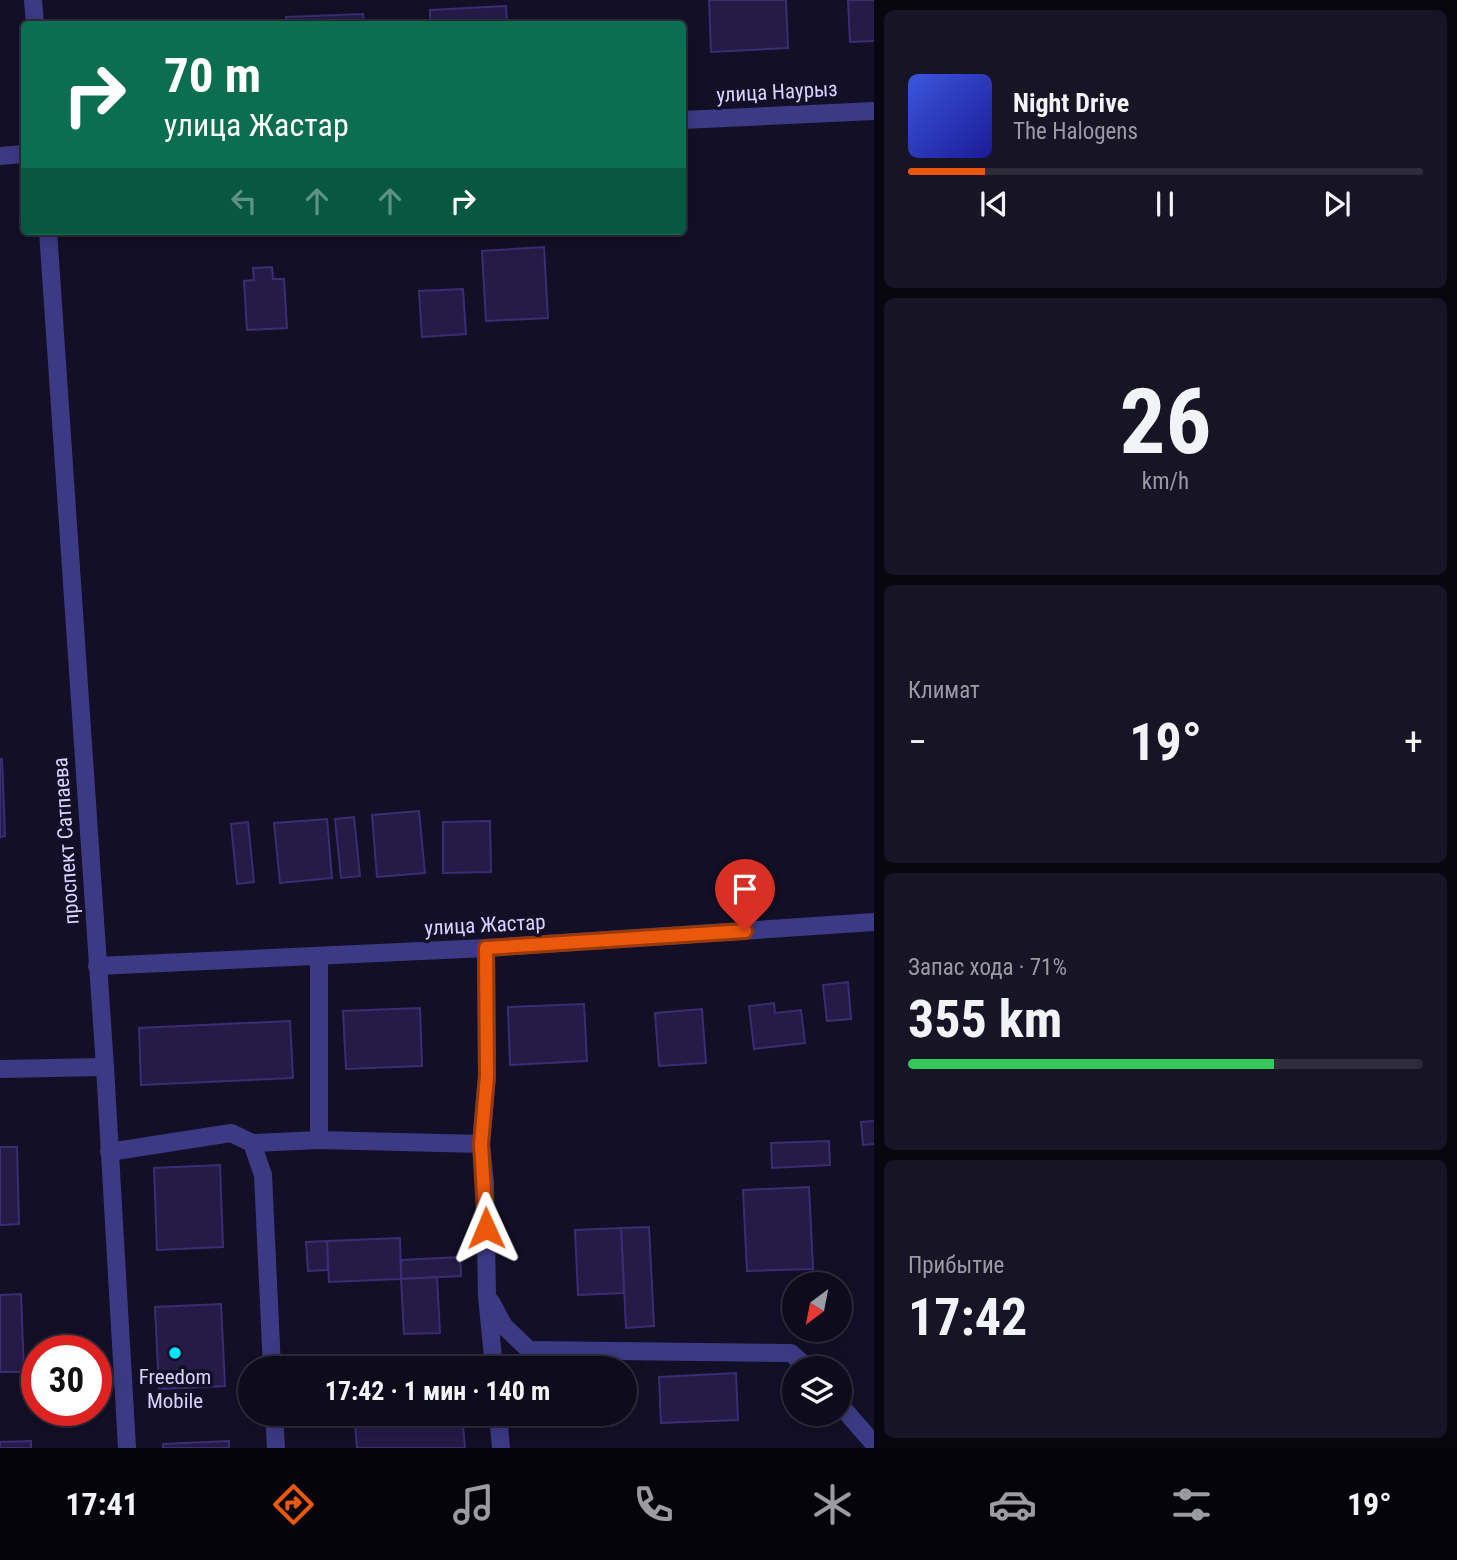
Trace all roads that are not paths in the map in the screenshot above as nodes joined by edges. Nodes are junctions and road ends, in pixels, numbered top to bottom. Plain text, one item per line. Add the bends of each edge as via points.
1 (33, 0) edge
2 (35, 21) edge
3 (874, 111) edge
4 (686, 120) edge
5 (21, 154) edge
6 (0, 156) edge
7 (48, 235) edge
8 (874, 922) edge
9 (486, 948) junction
10 (319, 956) junction
11 (97, 965) junction
12 (105, 1067) junction
13 (0, 1069) edge
14 (319, 1140) junction
15 (252, 1143) junction
16 (481, 1144) junction
17 (109, 1152) junction
18 (487, 1296) junction
19 (271, 1356) edge
20 (493, 1356) edge
21 (794, 1356) edge
22 (852, 1419) edge
23 (275, 1426) edge
24 (499, 1426) edge
25 (874, 1445) edge
26 (127, 1448) edge
27 (276, 1448) edge
28 (502, 1448) edge

1 - 2 street
3 - 4 street, улица Наурыз
5 - 6 street
7 - 11 street, проспект Сатпаева
8 - 9 street, улица Жастар
9 - 10 street, улица Жастар
9 - 16 street via 487,1076
10 - 11 street, улица Жастар
10 - 14 street
11 - 12 street, проспект Сатпаева
12 - 13 street
12 - 17 street, проспект Сатпаева
14 - 15 street
14 - 16 street
15 - 17 street via 232,1133
15 - 19 street via 263,1175
16 - 18 street
17 - 26 street, проспект Сатпаева
18 - 20 street
18 - 21 street via 504,1326 529,1350
22 - 25 street
23 - 27 street
24 - 28 street

